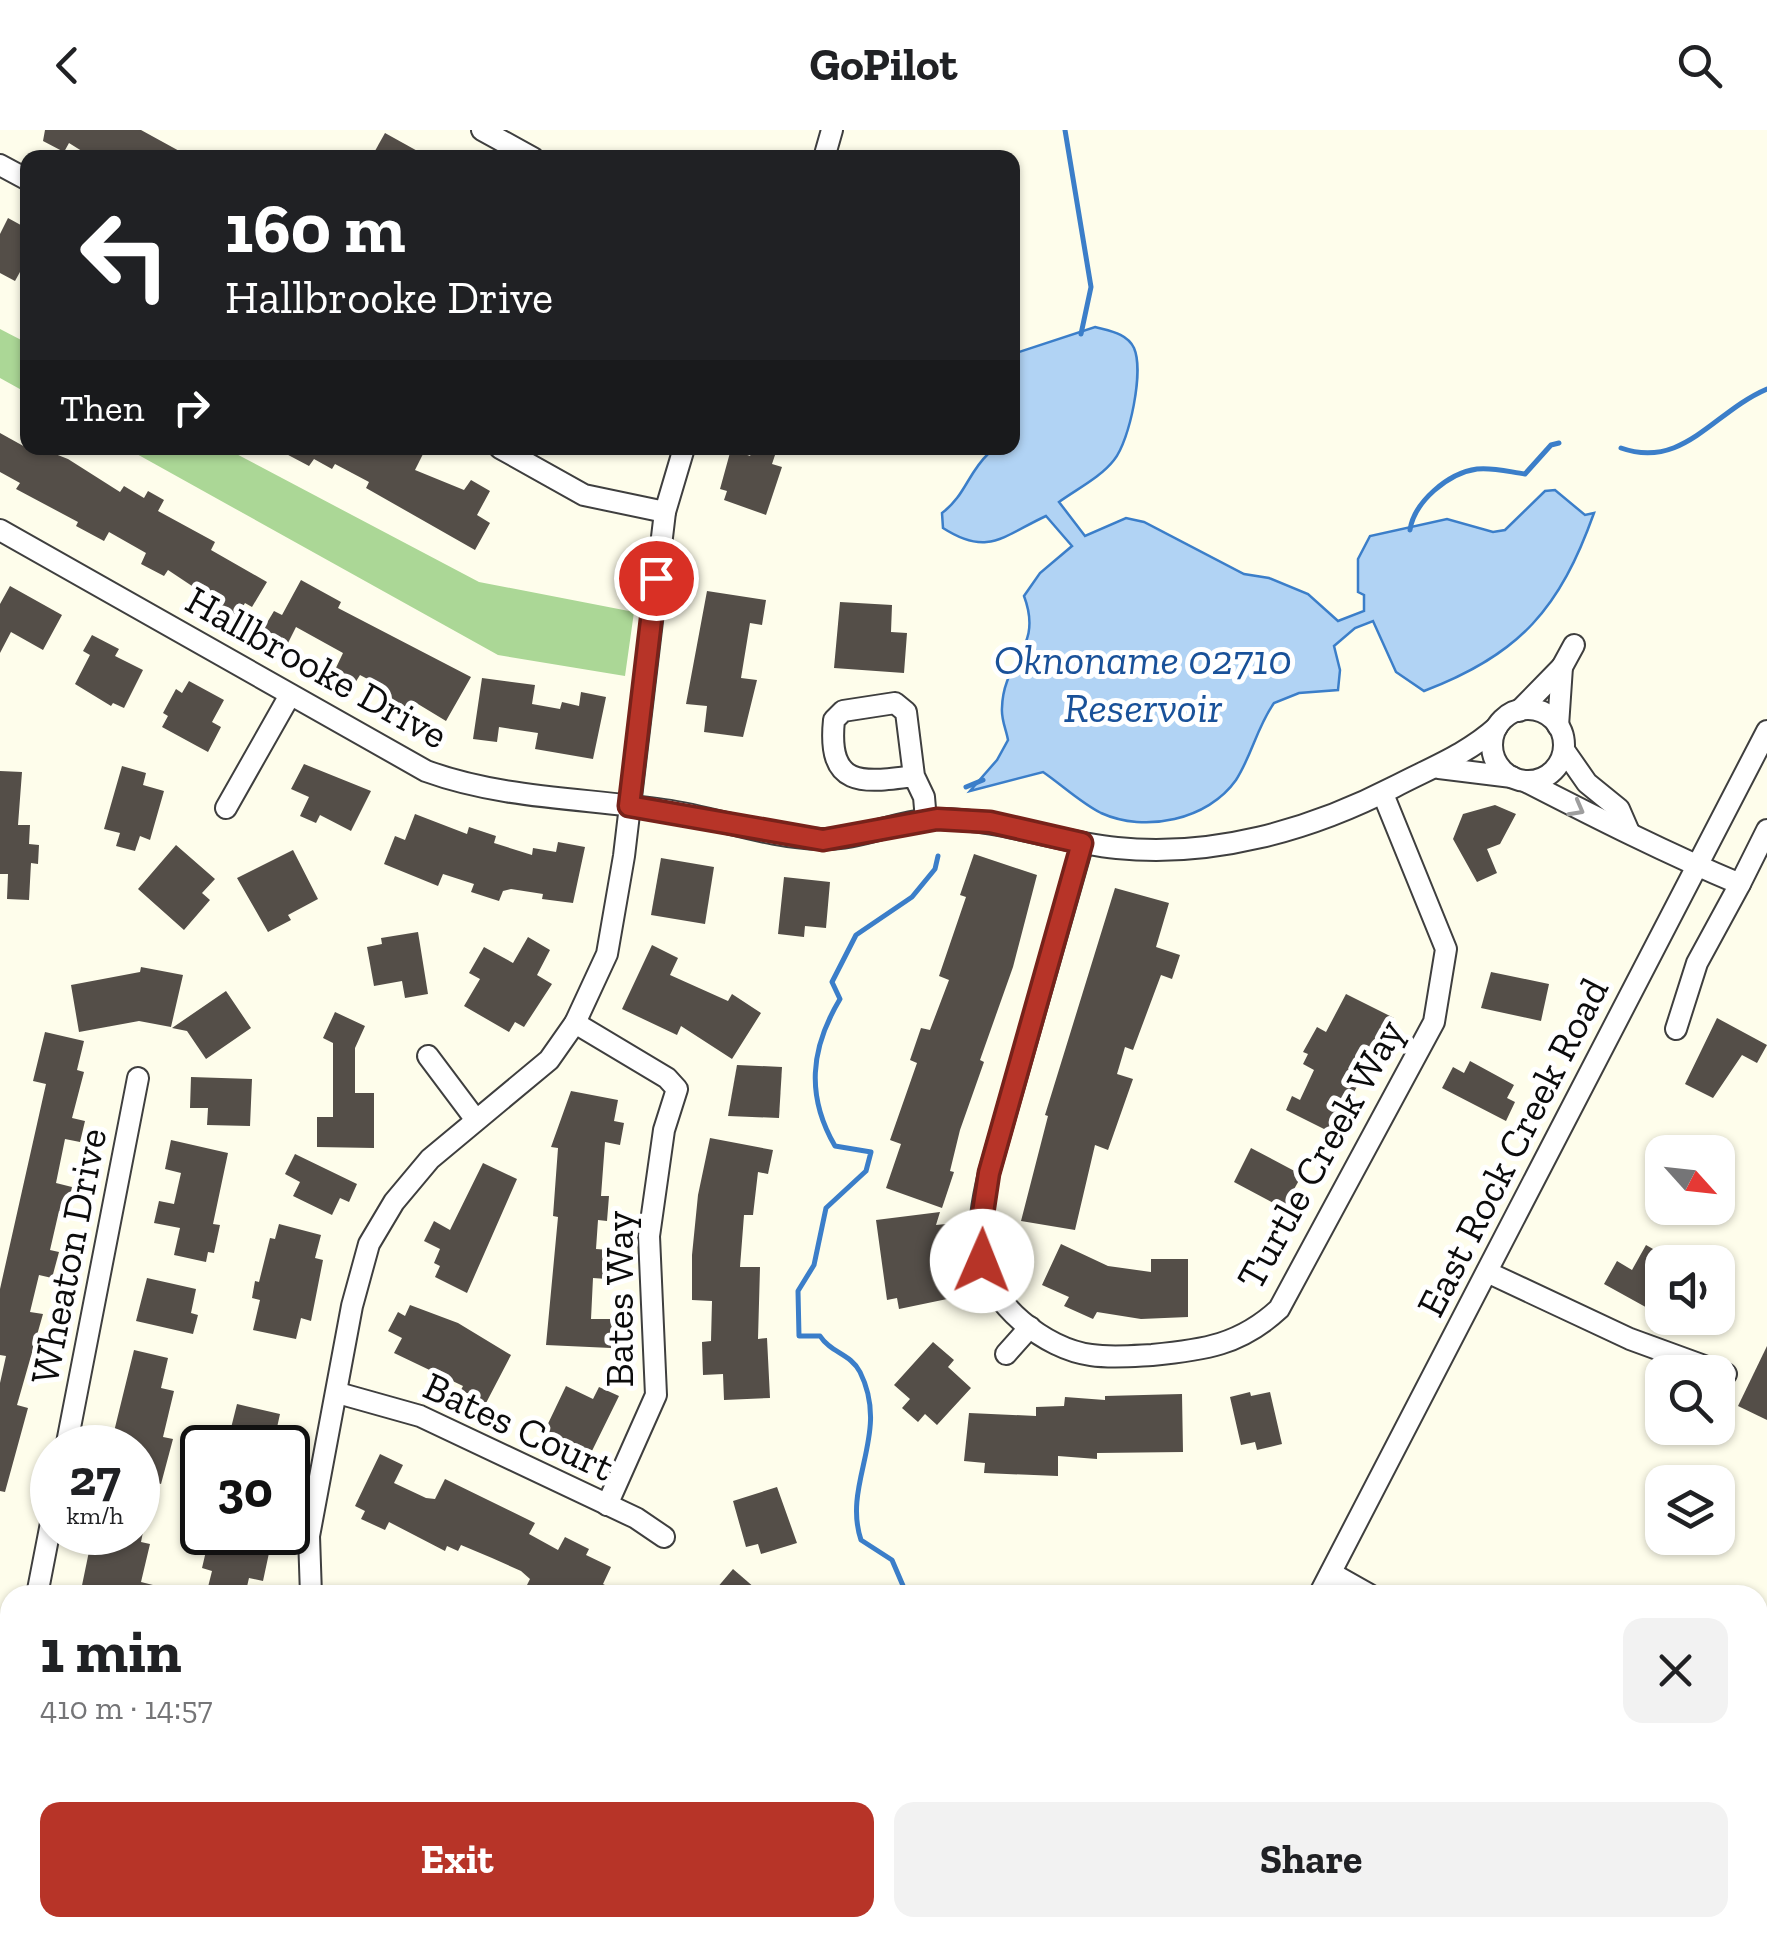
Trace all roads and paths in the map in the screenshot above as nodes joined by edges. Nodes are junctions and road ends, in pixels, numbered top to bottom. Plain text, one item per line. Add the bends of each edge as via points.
1 (482, 130) edge
2 (518, 150) edge
3 (512, 455) edge
4 (682, 455) edge
5 (665, 512) junction
6 (0, 530) edge
7 (1574, 645) dead end
8 (1562, 667) junction
9 (290, 695) junction
10 (1519, 711) junction
11 (1558, 726) junction
12 (1498, 727) junction
13 (1767, 731) edge
14 (1564, 750) junction
15 (1440, 768) junction
16 (914, 776) junction
17 (1519, 780) junction
18 (1383, 794) junction
19 (629, 806) junction
20 (226, 808) dead end
21 (926, 820) junction
22 (1767, 830) edge
23 (1629, 832) junction
24 (1082, 843) junction
25 (1697, 866) junction
26 (1740, 884) junction
27 (575, 1024) junction
28 (1676, 1029) dead end
29 (428, 1056) dead end
30 (138, 1078) dead end
31 (476, 1120) junction
32 (1488, 1272) junction
33 (1030, 1328) junction
34 (1006, 1354) dead end
35 (1674, 1355) edge
36 (338, 1393) junction
37 (70, 1425) edge
38 (607, 1505) junction
39 (664, 1537) dead end
40 (45, 1555) edge
41 (1331, 1572) junction
42 (39, 1585) edge
43 (311, 1585) edge
44 (1324, 1585) edge
45 (1353, 1585) edge

1 - 2 street
3 - 5 street via 584,496
4 - 5 street
5 - 19 street
6 - 9 street, Hallbrooke Drive
7 - 8 street
8 - 10 street, Hallbrooke Drive
8 - 11 street
9 - 19 street, Hallbrooke Drive via 442,776
9 - 20 street
10 - 11 street via 1541,712
10 - 12 street, Hallbrooke Drive
11 - 14 street
12 - 15 street, Hallbrooke Drive
12 - 17 street via 1496,761
13 - 25 street, East Rock Creek Road
14 - 17 street via 1548,776
14 - 23 street via 1618,809
15 - 17 street
15 - 18 street, Hallbrooke Drive
16 - 16 street via 906,712 895,703 842,710 834,720 845,775 865,782
16 - 21 street
17 -> 23 street
18 - 24 street, Hallbrooke Drive via 1320,819 1218,845 1154,850
18 - 33 street, Turtle Creek Way via 1446,949 1434,1022 1279,1309 1241,1339 1209,1350 1157,1354 1088,1355
19 - 21 street, Hallbrooke Drive via 823,840
19 - 27 street via 613,934
21 - 24 street, Hallbrooke Drive via 990,822
22 - 26 street
23 - 25 street
24 - 33 street, Turtle Creek Way via 983,1199 981,1252 990,1280
25 - 26 street
25 - 32 street, East Rock Creek Road
26 - 28 street via 1692,975
27 - 31 street via 549,1060
27 - 38 street, Bates Way via 678,1089 664,1130 649,1236 656,1395
29 - 31 street
30 - 37 street, Wheaton Drive
31 - 36 street via 409,1181 378,1226 362,1260
32 - 35 street
32 - 41 street, East Rock Creek Road
33 - 34 street
36 - 38 street, Bates Court via 420,1416
36 - 43 street via 309,1536
38 - 39 street, Bates Court
40 - 42 street
41 - 44 street, East Rock Creek Road
41 - 45 street

